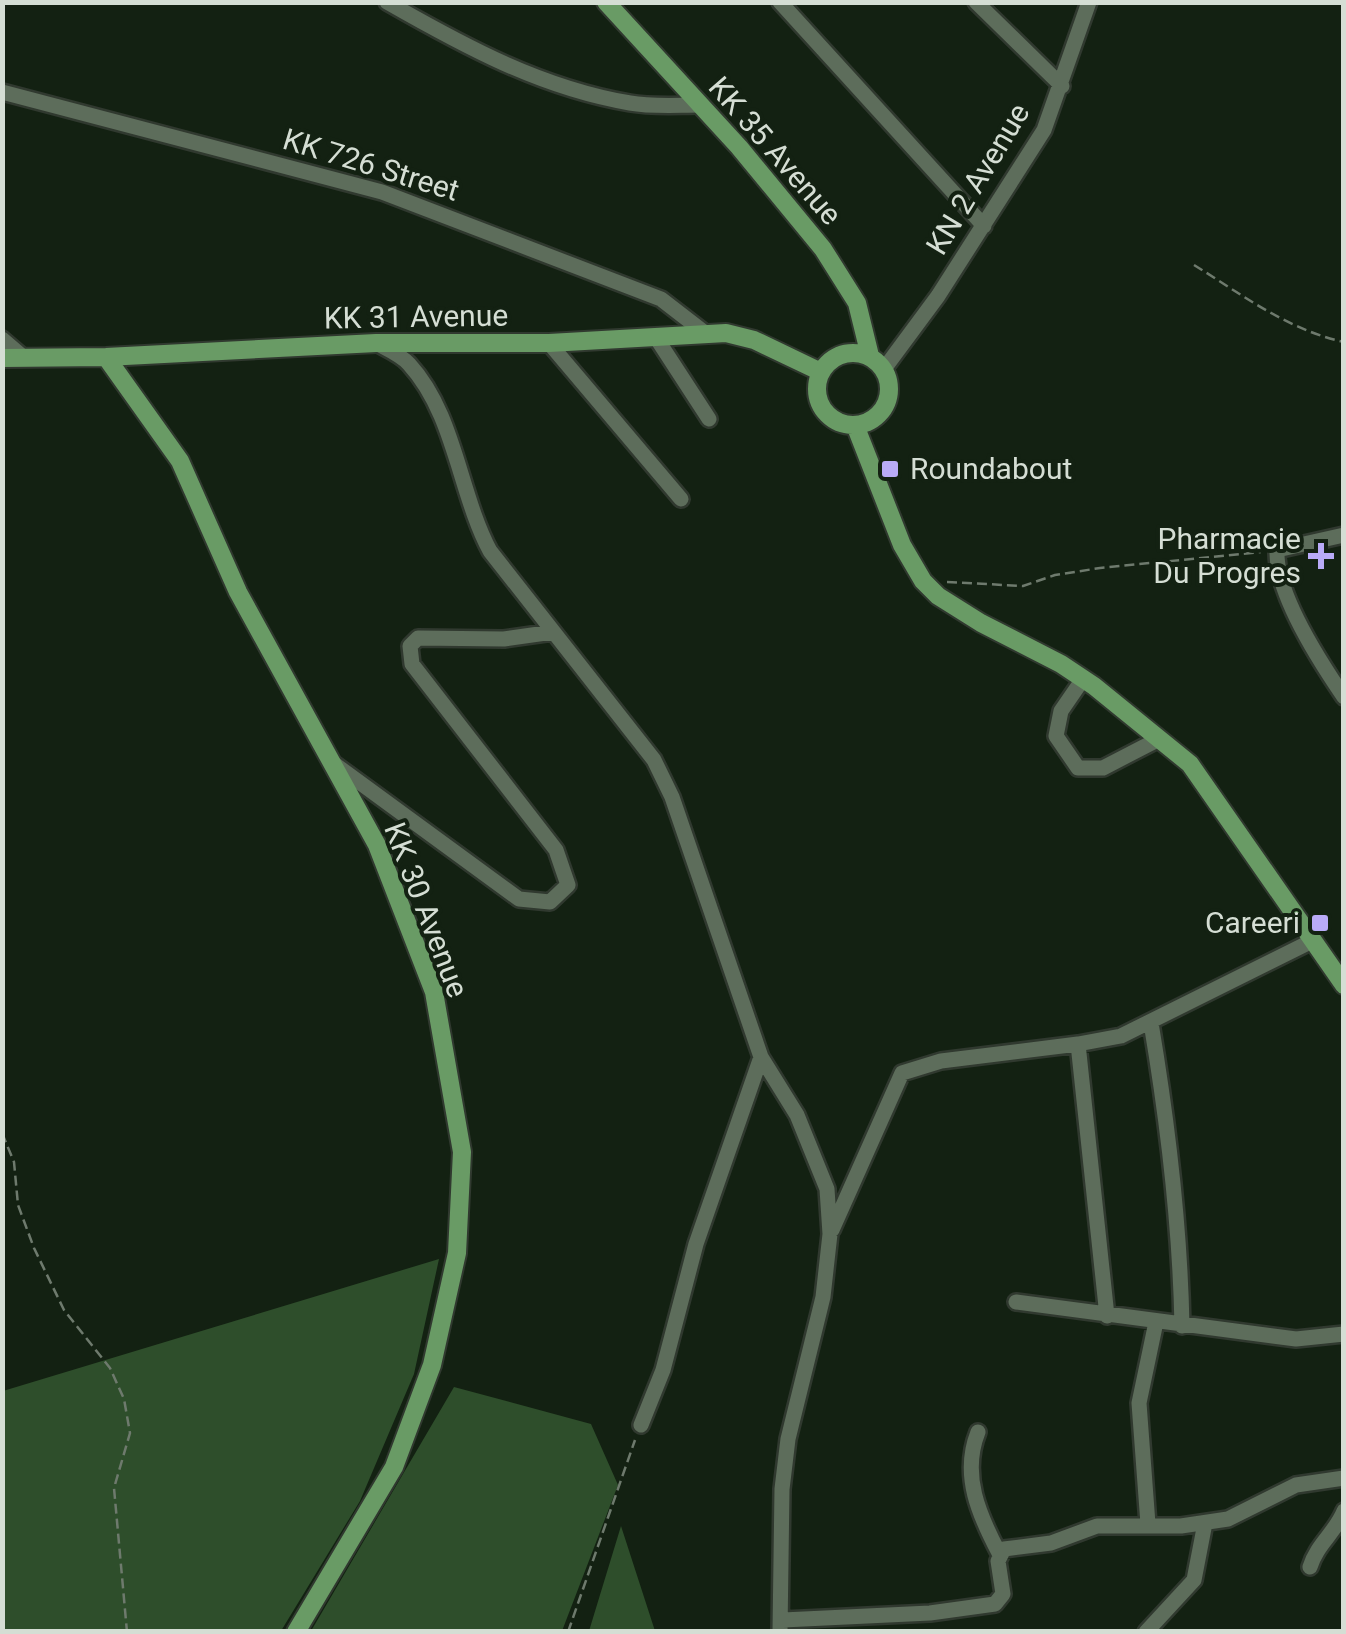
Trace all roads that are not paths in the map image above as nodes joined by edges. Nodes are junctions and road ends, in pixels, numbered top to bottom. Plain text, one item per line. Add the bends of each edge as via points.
1 (387, 2) edge
2 (606, 2) edge
3 (780, 2) edge
4 (976, 2) edge
5 (1088, 2) edge
6 (1062, 86) junction
7 (2, 92) edge
8 (700, 105) junction
9 (984, 226) junction
10 (706, 332) junction
11 (2, 339) edge
12 (657, 339) junction
13 (376, 343) junction
14 (549, 343) junction
15 (23, 357) junction
16 (106, 357) junction
17 (2, 358) edge
18 (877, 362) junction
19 (821, 372) junction
20 (709, 418) dead end
21 (855, 425) junction
22 (681, 500) dead end
23 (1344, 535) edge
24 (553, 632) junction
25 (1083, 679) junction
26 (1344, 697) edge
27 (1159, 739) junction
28 (326, 758) junction
29 (1312, 941) junction
30 (1344, 986) edge
31 (1151, 1023) junction
32 (1078, 1044) junction
33 (762, 1058) junction
34 (830, 1234) junction
35 (1016, 1302) dead end
36 (1106, 1316) junction
37 (1156, 1322) junction
38 (1182, 1326) junction
39 (1344, 1334) edge
40 (641, 1425) road end
41 (978, 1432) dead end
42 (1344, 1478) edge
43 (1344, 1512) edge
44 (1205, 1523) junction
45 (1148, 1524) junction
46 (999, 1554) junction
47 (1310, 1567) dead end
48 (782, 1626) edge
49 (296, 1632) edge
50 (1146, 1632) edge

1 - 8 street via 505,67 555,84 632,104
2 - 8 main road, KK 35 Avenue
3 - 9 street
4 - 6 street
5 - 6 street, KN 2 Avenue
6 - 9 street, KN 2 Avenue via 1044,130
7 - 10 street, KK 726 Street via 382,192 661,298
8 - 18 main road, KK 35 Avenue via 840,272
9 - 18 street, KN 2 Avenue
10 - 12 main road, KK 31 Avenue
10 - 19 main road, KK 31 Avenue via 742,336
11 - 15 street
12 - 14 main road, KK 31 Avenue
12 - 20 street
13 - 14 main road, KK 31 Avenue
13 - 16 main road, KK 31 Avenue
13 - 24 street via 411,367 440,415 490,552
14 - 22 street
15 - 16 main road, KK 31 Avenue
15 - 17 main road, KK 31 Avenue
16 - 28 main road, KK 30 Avenue via 180,461 238,592
18 - 19 main road via 842,354
18 - 21 main road via 890,387 886,405
19 - 21 main road via 823,408
21 - 25 main road via 923,581 981,623
23 - 26 street via 1277,550 1286,592
24 - 28 street via 504,640 418,638 410,646 412,664 556,850 568,885 550,902 519,899
24 - 33 street via 634,732 672,797
25 - 27 main road
25 - 27 street via 1061,711 1056,736 1078,768 1103,768
27 - 29 main road via 1190,764 1220,803
28 - 49 main road, KK 30 Avenue via 376,845 434,992 462,1152 457,1253 432,1365 394,1467
29 - 30 main road
29 - 31 street
31 - 32 street
31 - 38 street via 1170,1132
32 - 34 street via 941,1061 902,1074
32 - 36 street
33 - 34 street via 816,1153
33 - 40 street
34 - 48 street via 824,1297 782,1488
35 - 36 street
36 - 37 street
37 - 38 street
37 - 45 street via 1139,1402
38 - 39 street via 1296,1339
41 - 46 street via 970,1472
42 - 44 street via 1296,1484 1228,1519
43 - 47 street
44 - 45 street
44 - 50 street via 1194,1580
45 - 46 street via 1097,1526
46 - 48 street via 1003,1594 995,1604

